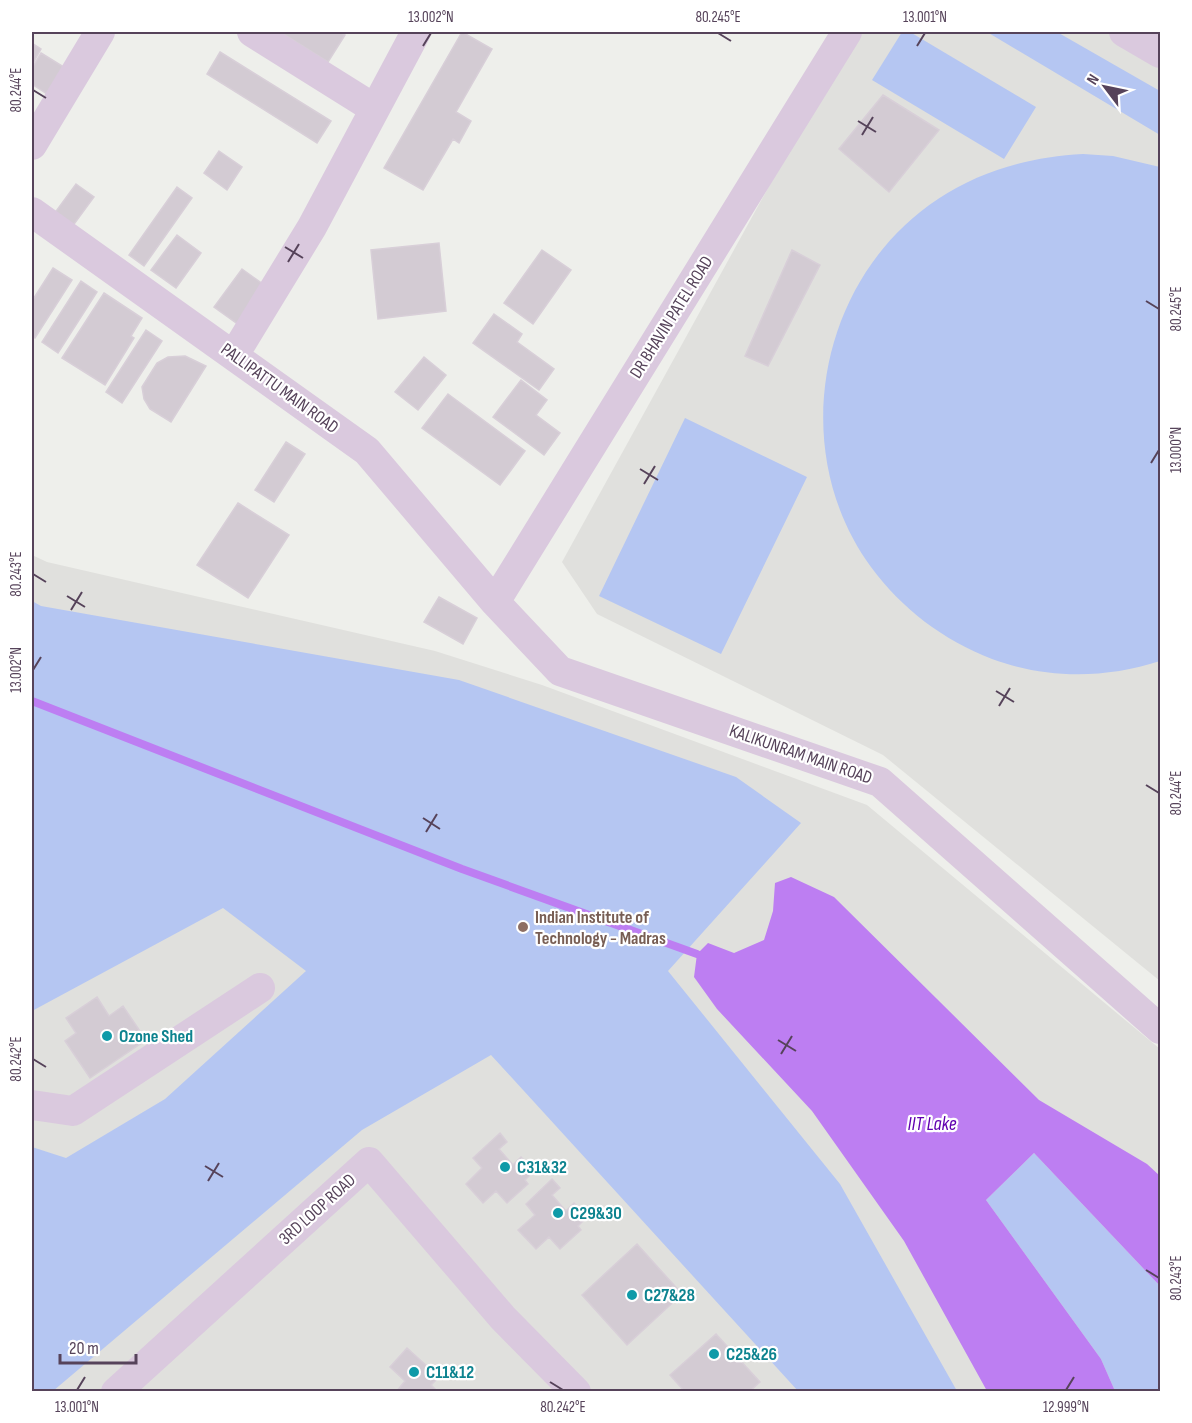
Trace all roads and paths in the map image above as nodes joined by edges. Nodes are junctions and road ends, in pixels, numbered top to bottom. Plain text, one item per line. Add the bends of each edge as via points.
1 (100, 32) edge
2 (252, 32) edge
3 (416, 32) edge
4 (847, 32) edge
5 (1124, 32) edge
6 (1161, 53) edge
7 (375, 109) junction
8 (32, 145) edge
9 (32, 212) edge
10 (234, 355) junction
11 (495, 602) junction
12 (260, 988) dead end
13 (1161, 1029) edge
14 (32, 1105) edge
15 (116, 1392) edge
16 (576, 1392) edge

1 - 8 street
2 - 7 street
3 - 7 street
4 - 11 street, DR BHAVIN PATEL ROAD
5 - 6 street
7 - 10 street via 312,227
9 - 10 street, PALLIPATTU MAIN ROAD
10 - 11 street, PALLIPATTU MAIN ROAD via 367,451
11 - 13 street, KALIKUNRAM MAIN ROAD via 560,671 880,782
12 - 14 street via 72,1111
15 - 16 street, 3RD LOOP ROAD via 369,1162 503,1318

